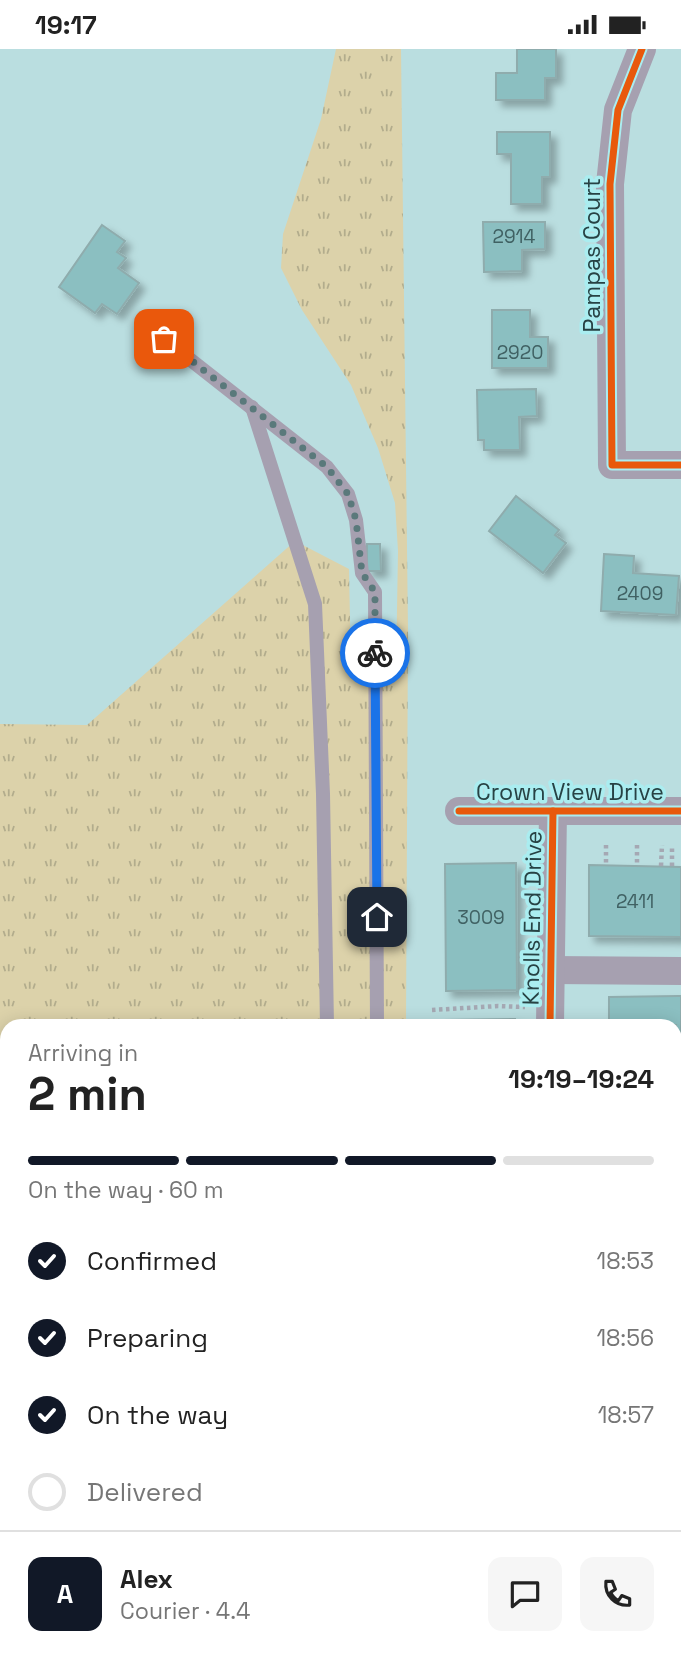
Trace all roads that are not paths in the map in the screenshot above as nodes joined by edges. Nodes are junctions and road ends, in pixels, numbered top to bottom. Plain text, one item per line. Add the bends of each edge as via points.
1 (642, 49) edge
2 (164, 339) dead end
3 (252, 406) junction
4 (681, 465) edge
5 (459, 811) dead end
6 (553, 811) junction
7 (681, 811) edge
8 (551, 970) junction
9 (681, 971) edge
10 (541, 1016) edge
11 (327, 1019) edge
12 (377, 1019) edge

1 - 4 street, Pampas Court via 618,110 610,184 612,465
2 - 3 lane
3 - 11 lane via 315,604
3 - 12 lane via 327,467 348,494 362,573 375,592
5 - 6 street, Crown View Drive
6 - 7 street, Crown View Drive
6 - 8 street, Knolls End Drive
8 - 9 street
8 - 10 street, Knolls End Drive

